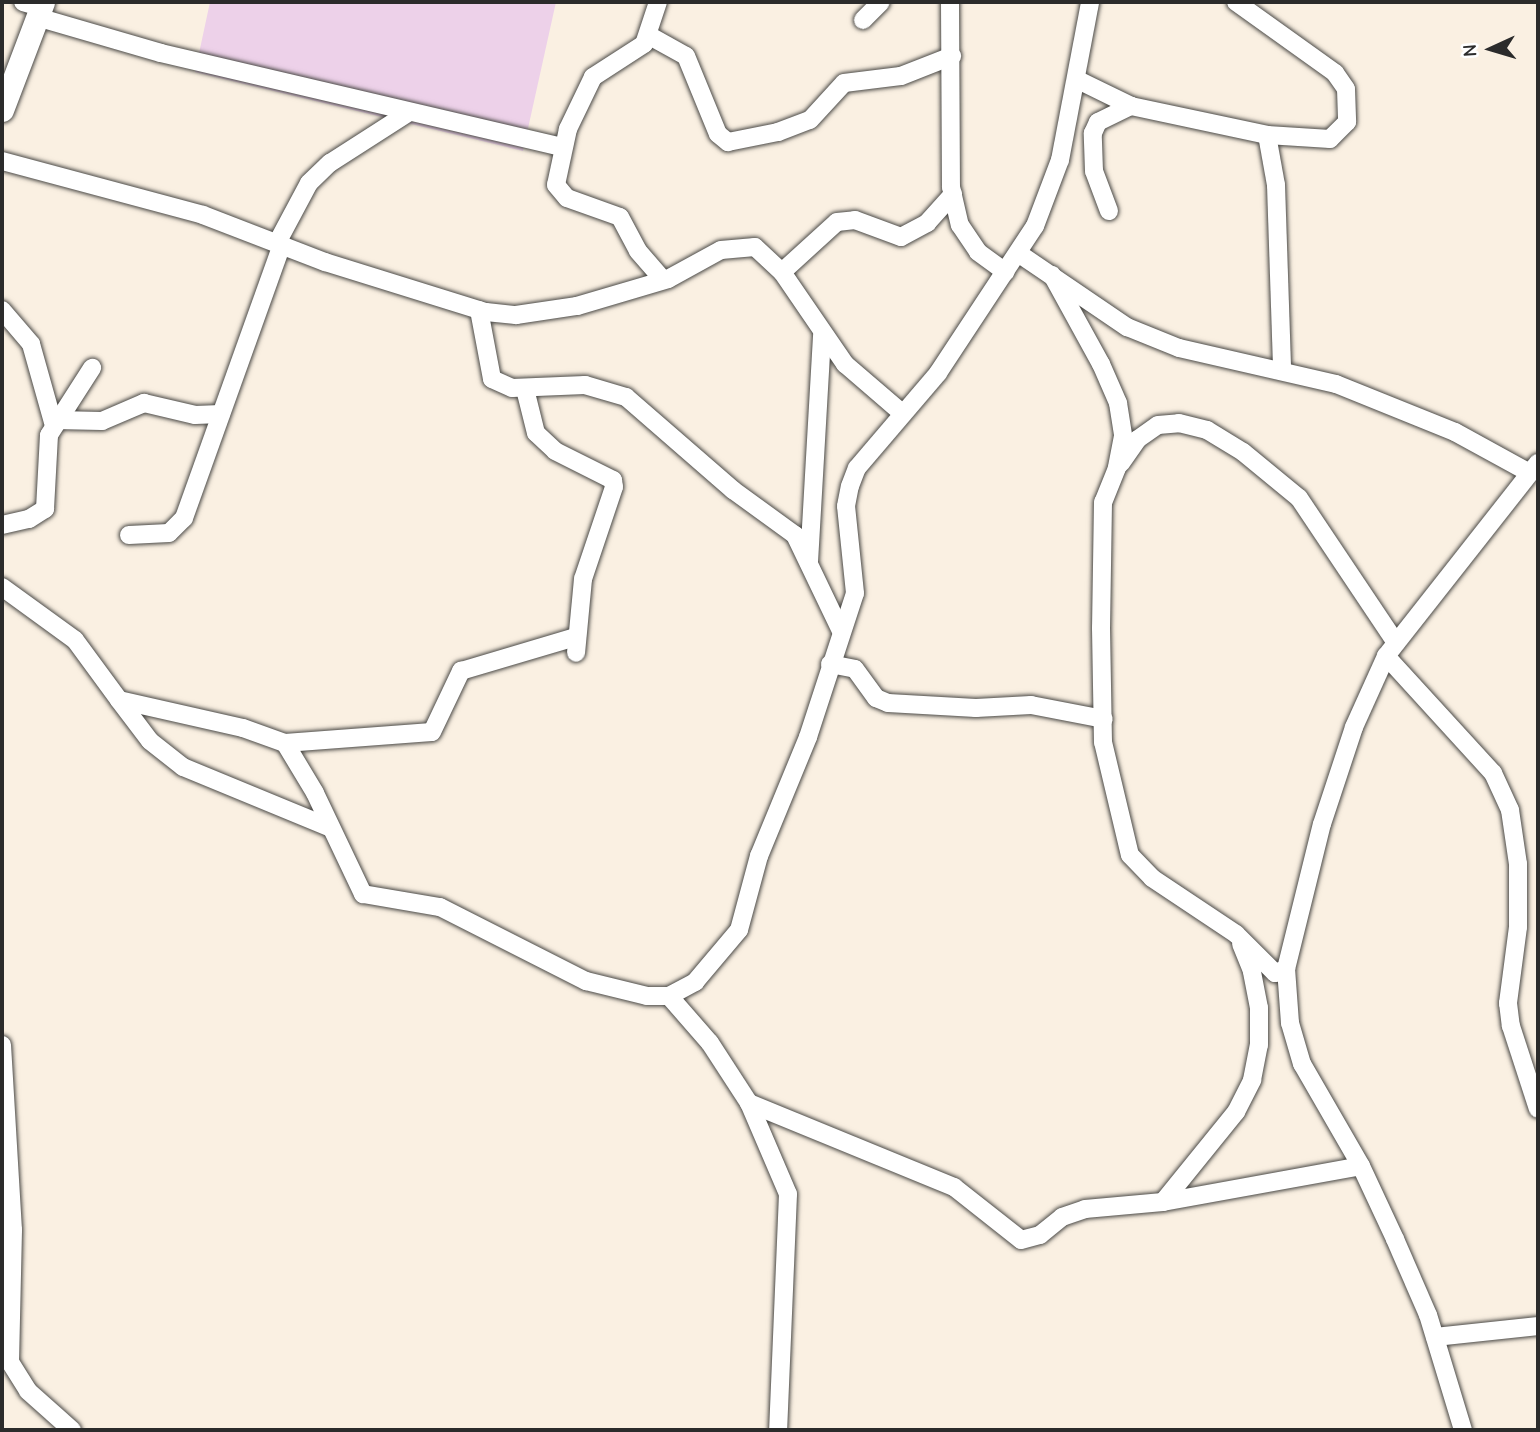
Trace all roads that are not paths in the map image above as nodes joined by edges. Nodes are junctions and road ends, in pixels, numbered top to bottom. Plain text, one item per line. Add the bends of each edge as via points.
1 (658, 2) edge
2 (881, 2) edge
3 (950, 2) edge
4 (1090, 2) edge
5 (1236, 2) edge
6 (36, 7) edge
7 (863, 20) dead end
8 (648, 35) junction
9 (952, 56) junction
10 (1078, 80) junction
11 (1131, 106) junction
12 (2, 110) edge
13 (408, 113) junction
14 (1267, 135) junction
15 (562, 147) junction
16 (2, 161) edge
17 (953, 194) junction
18 (1109, 211) dead end
19 (279, 244) junction
20 (1018, 253) junction
21 (782, 272) junction
22 (1006, 272) junction
23 (1052, 275) junction
24 (663, 280) junction
25 (2, 310) edge
26 (479, 310) junction
27 (822, 335) junction
28 (92, 368) dead end
29 (1282, 370) junction
30 (525, 388) junction
31 (902, 413) junction
32 (221, 414) junction
33 (55, 423) junction
34 (1117, 468) junction
35 (1534, 468) edge
36 (2, 525) edge
37 (129, 535) dead end
38 (809, 567) junction
39 (2, 587) edge
40 (841, 631) junction
41 (1391, 650) junction
42 (830, 664) junction
43 (119, 700) junction
44 (1104, 719) junction
45 (285, 743) junction
46 (331, 828) junction
47 (1236, 934) junction
48 (1286, 969) junction
49 (669, 996) junction
50 (2, 1045) edge
51 (749, 1103) junction
52 (1538, 1108) edge
53 (1361, 1166) junction
54 (1163, 1202) junction
55 (1538, 1326) edge
56 (1436, 1337) junction
57 (72, 1430) edge
58 (778, 1430) edge
59 (1463, 1430) edge

1 - 8 street
2 - 7 street
3 - 9 street
4 - 10 street
5 - 14 street via 1327,66 1346,89 1349,110 1342,132 1329,139
6 - 12 main road
6 - 13 street
8 - 9 street via 686,56 718,134 728,142 810,120 844,83 901,76
8 - 15 street via 636,51 593,77
9 - 17 street via 948,149
10 - 11 street
10 - 20 street via 1052,182 1035,226
11 - 14 street
11 - 18 street via 1098,122 1093,133 1094,171
13 - 15 street
13 - 19 street via 330,163 309,183
14 - 29 street via 1276,186
15 - 24 street via 558,192 620,218 638,251
16 - 19 street via 203,215
17 - 21 street via 927,223 901,237 855,220 837,222
17 - 22 street via 960,225 978,251
19 - 26 street
19 - 32 street
20 - 22 street
20 - 23 street
21 - 24 street via 755,247 741,246 721,250 704,263
21 - 27 street
22 - 31 street via 938,373
23 - 29 street via 1127,327 1179,348
23 - 34 street via 1118,402 1124,436
24 - 26 street via 541,313
25 - 33 street via 31,344
26 - 30 street via 492,379 499,385
27 - 31 street via 865,386
27 - 38 street
28 - 33 street
29 - 35 street via 1387,403
30 - 38 street via 585,384 626,397 733,490 795,535
30 - 45 street via 536,433 555,451 613,480 583,579 575,645 461,671 446,711 425,734 384,732
31 - 40 street via 857,468 850,486 846,506 855,593
32 - 33 street via 195,415 144,403 102,421
32 - 37 street via 184,518 174,531
33 - 36 street via 45,453 45,509 29,519
34 - 41 street via 1138,439 1158,425 1179,423 1207,430 1243,452 1299,498
34 - 44 street via 1102,515
35 - 41 street
38 - 40 street
39 - 43 street via 75,640
40 - 42 street
41 - 48 street via 1354,727 1322,824
41 - 52 street via 1493,773 1510,810 1518,864 1518,927 1508,1003
42 - 44 street via 855,669 876,698 888,703 976,708 1031,705
42 - 49 street via 807,737 759,856 739,930 695,982
43 - 45 street via 243,728
43 - 46 street via 150,741 183,767
44 - 47 street via 1104,742 1130,855 1152,878
45 - 46 street
46 - 49 street via 363,894 440,907 586,981 647,996
47 - 48 street via 1275,973
47 - 54 street via 1252,971 1259,1008 1259,1045 1252,1080 1236,1112
48 - 53 street via 1290,1023 1302,1064
49 - 51 street via 710,1043
50 - 57 street via 13,1230 10,1362 28,1391
51 - 54 street via 954,1187 1021,1240 1040,1235 1062,1217 1086,1209
51 - 58 street via 780,1168 789,1207
53 - 54 street
53 - 56 street
55 - 56 street
56 - 59 street

